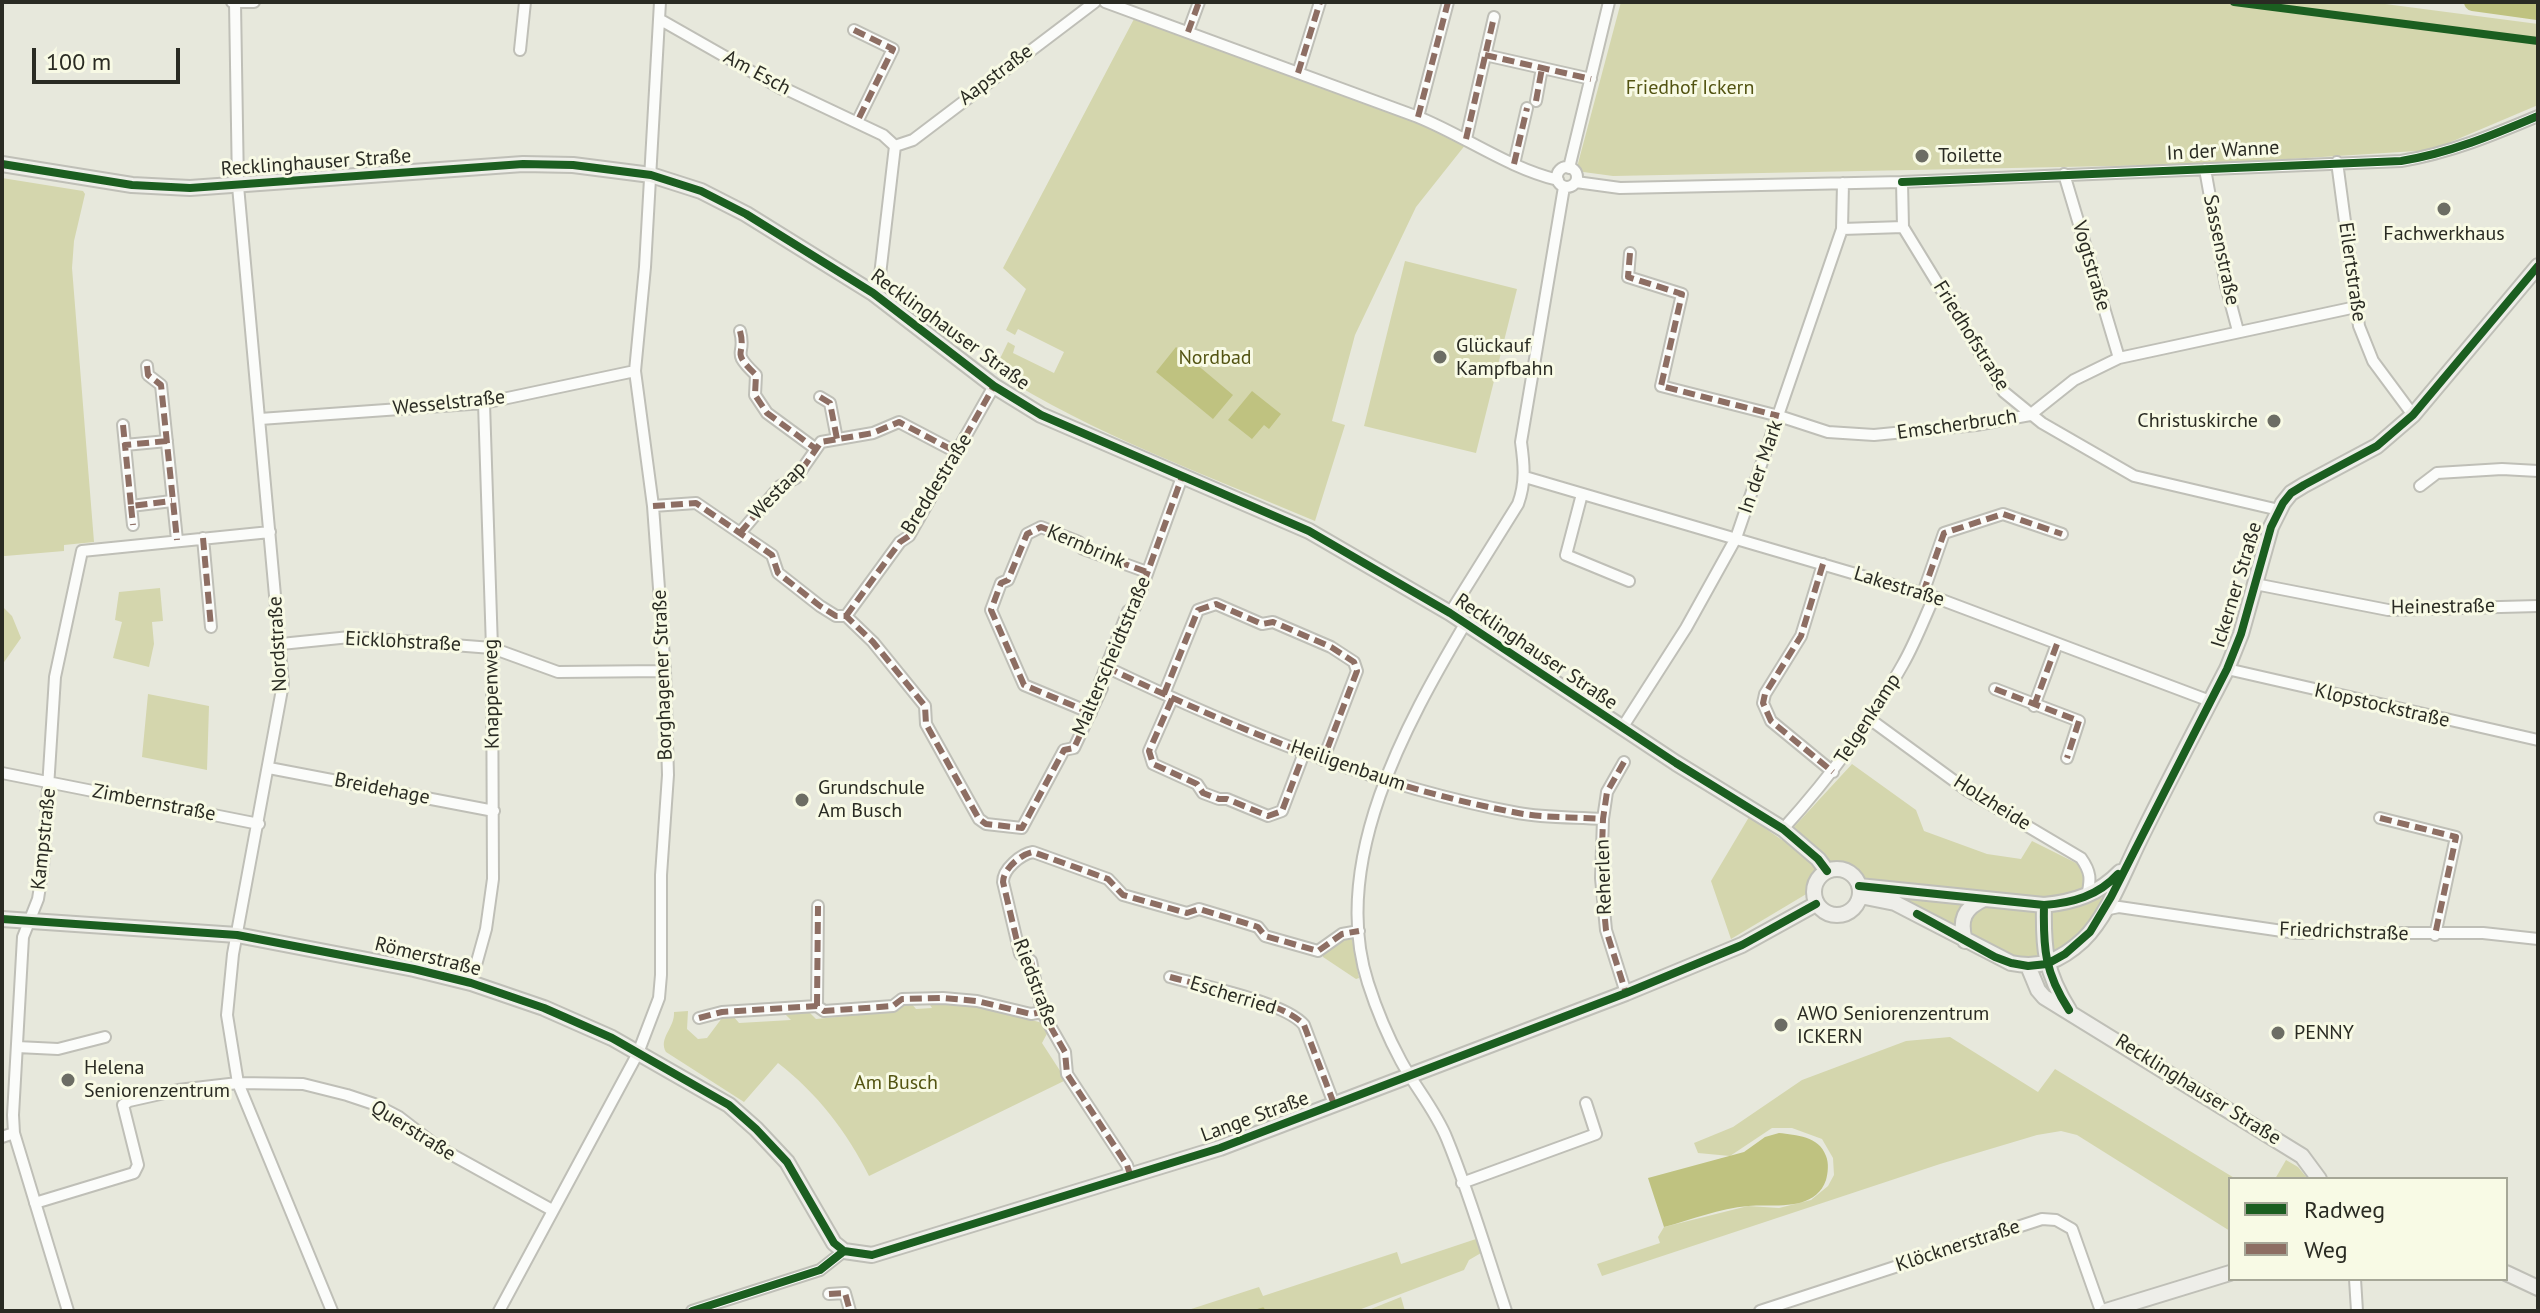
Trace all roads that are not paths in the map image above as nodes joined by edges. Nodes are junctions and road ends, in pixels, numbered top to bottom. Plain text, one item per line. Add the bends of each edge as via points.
1 (233, 2) edge
2 (254, 2) edge
3 (525, 2) edge
4 (660, 2) edge
5 (1095, 2) edge
6 (1105, 2) edge
7 (1199, 2) edge
8 (1320, 2) edge
9 (1447, 2) edge
10 (1609, 2) edge
11 (1494, 17) dead end
12 (659, 19) junction
13 (854, 30) dead end
14 (1188, 32) junction
15 (520, 50) dead end
16 (1485, 55) junction
17 (1542, 68) junction
18 (1298, 73) junction
19 (1591, 79) junction
20 (2538, 116) edge
21 (1418, 117) junction
22 (857, 122) junction
23 (1466, 139) junction
24 (895, 146) junction
25 (2337, 162) junction
26 (2, 164) edge
27 (1514, 164) junction
28 (1569, 168) junction
29 (2205, 169) junction
30 (2064, 174) junction
31 (651, 175) junction
32 (1576, 182) junction
33 (1902, 182) junction
34 (1561, 183) junction
35 (1843, 183) junction
36 (238, 186) junction
37 (1903, 227) junction
38 (1842, 229) junction
39 (1630, 253) dead end
40 (2538, 266) edge
41 (873, 293) junction
42 (2356, 307) junction
43 (740, 331) dead end
44 (2238, 331) junction
45 (2119, 358) junction
46 (147, 366) dead end
47 (635, 371) junction
48 (994, 386) junction
49 (820, 397) dead end
50 (484, 403) junction
51 (2030, 415) junction
52 (2413, 415) junction
53 (1779, 416) junction
54 (260, 419) junction
55 (123, 425) dead end
56 (837, 439) junction
57 (167, 441) junction
58 (125, 445) junction
59 (816, 449) junction
60 (958, 453) junction
61 (2538, 471) edge
62 (1182, 477) junction
63 (1525, 477) junction
64 (2420, 486) dead end
65 (1582, 494) junction
66 (172, 501) junction
67 (131, 506) junction
68 (653, 506) junction
69 (2279, 510) junction
70 (133, 525) dead end
71 (270, 532) junction
72 (740, 533) junction
73 (2062, 534) dead end
74 (203, 538) junction
75 (1736, 538) junction
76 (177, 540) junction
77 (1823, 564) junction
78 (1147, 572) junction
79 (1629, 581) dead end
80 (2255, 584) junction
81 (1928, 595) junction
82 (2538, 606) edge
83 (1450, 613) junction
84 (846, 616) junction
85 (1465, 624) junction
86 (211, 627) dead end
87 (281, 644) junction
88 (2057, 644) junction
89 (492, 648) junction
90 (1106, 667) junction
91 (2227, 669) junction
92 (665, 671) junction
93 (1995, 689) dead end
94 (1168, 697) junction
95 (2210, 701) junction
96 (2034, 706) junction
97 (1091, 713) junction
98 (1871, 720) junction
99 (1622, 728) junction
100 (2538, 740) edge
101 (1304, 753) junction
102 (2067, 758) dead end
103 (1323, 760) junction
104 (1624, 762) dead end
105 (269, 768) junction
106 (1833, 772) junction
107 (2, 773) edge
108 (1385, 782) junction
109 (50, 783) junction
110 (494, 811) junction
111 (2380, 818) dead end
112 (1603, 819) junction
113 (259, 824) junction
114 (1783, 829) junction
115 (2128, 863) junction
116 (1827, 871) junction
117 (1860, 891) junction
118 (2087, 897) junction
119 (1984, 899) junction
120 (1816, 904) junction
121 (2044, 905) junction
122 (818, 906) dead end
123 (2104, 910) junction
124 (2, 919) edge
125 (30, 921) junction
126 (1359, 931) junction
127 (237, 935) junction
128 (2435, 935) junction
129 (2538, 939) edge
130 (1965, 941) junction
131 (2047, 964) junction
132 (2028, 966) junction
133 (1170, 977) dead end
134 (471, 983) junction
135 (1626, 993) junction
136 (817, 1006) junction
137 (2069, 1010) junction
138 (1042, 1012) junction
139 (699, 1018) dead end
140 (105, 1037) dead end
141 (17, 1047) junction
142 (638, 1053) junction
143 (1411, 1075) junction
144 (238, 1083) junction
145 (1586, 1103) dead end
146 (1334, 1104) junction
147 (14, 1133) junction
148 (2, 1137) edge
149 (1131, 1177) junction
150 (2318, 1177) edge
151 (1462, 1183) junction
152 (35, 1203) junction
153 (552, 1210) junction
154 (844, 1251) junction
155 (2228, 1274) edge
156 (2508, 1274) edge
157 (2355, 1281) edge
158 (2536, 1282) edge
159 (829, 1294) dead end
160 (68, 1311) edge
161 (332, 1311) edge
162 (499, 1311) edge
163 (692, 1311) edge
164 (850, 1311) edge
165 (1506, 1311) edge
166 (1760, 1311) edge
167 (2104, 1311) edge
168 (2357, 1311) edge

1 - 2 street
1 - 36 street, Nordstraße
3 - 15 street
4 - 12 street, Borghagener Straße
5 - 24 street, Aapstraße via 913,140
6 - 14 street
7 - 14 street
8 - 18 street
9 - 21 street
10 - 19 street
11 - 16 street
12 - 22 street, Am Esch via 782,89
12 - 31 street, Borghagener Straße
13 - 22 street via 893,49
14 - 18 street
16 - 17 street
16 - 23 street
17 - 19 street
17 - 27 street
18 - 21 street
19 - 28 street
20 - 25 street, In der Wanne via 2436,156
21 - 23 street
22 - 24 street, Am Esch
23 - 27 street
24 - 41 street via 880,275
25 - 29 street, In der Wanne
25 - 42 street, Eilertstraße
26 - 36 main road, Recklinghauser Straße via 148,186
27 - 34 street
28 - 32 street via 1576,173
28 - 34 street via 1559,172
29 - 30 street, In der Wanne
29 - 44 street, Sassenstraße
30 - 33 street, In der Wanne
30 - 45 street, Vogtstraße
31 - 36 main road, Recklinghauser Straße via 523,164
31 - 41 main road, Recklinghauser Straße via 701,191 746,214
31 - 47 street, Borghagener Straße
32 - 34 street via 1569,187
32 - 35 street, In der Wanne via 1620,188
33 - 35 street, In der Wanne
33 - 37 street
34 - 63 street via 1521,442
35 - 38 street, In der Mark
36 - 54 street, Nordstraße
37 - 38 street
37 - 51 street, Friedhofstraße via 2004,392
38 - 53 street, In der Mark
39 - 53 street, Emscherbruch via 1628,277 1682,294 1661,386
40 - 52 main road, Ickerner Straße
41 - 48 main road, Recklinghauser Straße
42 - 44 street, Emscherbruch
42 - 52 street, Eilertstraße via 2373,361
43 - 59 street, Westaap via 739,354 756,375 755,395 767,413
44 - 45 street, Emscherbruch
45 - 51 street, Emscherbruch via 2074,380
46 - 57 street via 148,375 161,385
47 - 50 street, Wesselstraße
47 - 68 street, Borghagener Straße
48 - 60 street, Breddestraße
48 - 62 main road, Recklinghauser Straße via 1063,426
49 - 56 street via 830,403
50 - 54 street, Wesselstraße
50 - 89 street, Knappenweg
51 - 53 street, Emscherbruch via 1874,435 1828,432
51 - 69 street, Friedhofstraße via 2134,476
52 - 69 main road, Ickerner Straße via 2377,446 2291,493
53 - 75 street, In der Mark
54 - 71 street, Nordstraße
55 - 58 street
56 - 59 street, Westaap via 821,442
56 - 60 street, Westaap via 899,422
57 - 58 street
57 - 66 street
58 - 67 street
59 - 72 street, Westaap via 796,478 780,486
60 - 84 street, Breddestraße via 909,536
61 - 64 street via 2437,473
62 - 78 street, Malterscheidtstraße
62 - 83 main road, Recklinghauser Straße via 1309,531
63 - 65 street, Lakestraße
63 - 83 street via 1518,504
65 - 75 street, Lakestraße
65 - 79 street via 1566,555
66 - 67 street
66 - 76 street
67 - 70 street
68 - 72 street via 696,503
68 - 92 street, Borghagener Straße
69 - 80 main road, Ickerner Straße
71 - 74 street
71 - 87 street, Nordstraße
72 - 84 street via 772,555 778,573 820,606
73 - 81 street, Telgenkamp via 2003,514 1944,533
74 - 76 street
74 - 86 street
75 - 77 street, Lakestraße
75 - 99 street, In der Mark
76 - 109 street, Kampstraße via 82,551 55,677
77 - 81 street, Lakestraße
77 - 106 street via 1801,636 1763,703 1771,721
78 - 90 street, Malterscheidtstraße
78 - 97 street, Kernbrink via 1041,527 1027,534 1008,580 1001,583 991,610 1024,685
80 - 82 street, Heinestraße via 2388,610
80 - 91 main road, Ickerner Straße
81 - 88 street, Lakestraße
81 - 98 street, Telgenkamp via 1905,661
83 - 85 main road, Recklinghauser Straße
84 - 97 street, Malterscheidtstraße via 925,706 926,724 986,824 1025,824 1064,750 1074,748
85 - 99 main road, Recklinghauser Straße
85 - 108 street via 1409,722
87 - 89 street, Eicklohstraße via 350,637
87 - 105 street, Nordstraße via 283,697
88 - 95 street, Lakestraße
88 - 96 street
89 - 92 street, Eicklohstraße via 558,672
89 - 110 street, Knappenweg
90 - 94 street, Heiligenbaum
90 - 97 street, Malterscheidtstraße
91 - 95 main road, Ickerner Straße
91 - 100 street, Klopstockstraße
92 - 142 street, Borghagener Straße via 668,775 661,975 656,1011
93 - 96 street
94 - 101 street, Heiligenbaum
94 - 101 street via 1149,751 1153,764 1197,784 1203,793 1268,816 1282,811
94 - 103 street via 1198,610 1216,604 1262,624 1273,622 1354,662 1357,671
95 - 115 main road, Ickerner Straße
96 - 102 street via 2079,721
98 - 106 street, Telgenkamp
98 - 118 street, Holzheide via 1968,791 2081,858 2090,870
99 - 114 main road, Recklinghauser Straße
101 - 103 street, Heiligenbaum
103 - 108 street, Heiligenbaum
104 - 112 street, Reherlen via 1607,792
105 - 110 street, Breidehage
105 - 113 street, Nordstraße
106 - 114 street, Telgenkamp
107 - 109 street, Zimbernstraße
108 - 112 street, Heiligenbaum via 1521,813
108 - 126 street via 1369,834
109 - 113 street, Zimbernstraße
109 - 125 street, Kampstraße via 43,867
110 - 134 street, Knappenweg via 490,907
111 - 128 street via 2456,837
112 - 135 street, Reherlen via 1602,902
113 - 127 street, Nordstraße
114 - 116 main road, Recklinghauser Straße
115 - 118 main road, Ickerner Straße
115 - 123 main road, Ickerner Straße
116 - 117 main road, Recklinghauser Straße via 1846,871
116 - 120 main road via 1814,885
117 - 119 main road, Recklinghauser Straße
117 - 120 main road via 1853,909 1841,915 1827,914
117 - 130 main road, Recklinghauser Straße via 1895,903
118 - 121 main road, Ickerner Straße
119 - 121 main road, Recklinghauser Straße
119 - 130 main road via 1964,913
120 - 135 main road, Lange Straße via 1742,945
121 - 131 main road
122 - 136 street
123 - 128 street, Friedrichstraße via 2119,907 2296,933
123 - 131 main road, Ickerner Straße via 2083,940
124 - 125 main road, Römerstraße
125 - 127 main road, Römerstraße
125 - 141 street, Kampstraße via 23,937
126 - 138 street, Riedstraße via 1342,934 1318,951 1199,909 1187,913 1123,895 1108,879 1029,852 1005,871 1003,882 1020,954 1031,961
126 - 143 street via 1367,980
127 - 134 main road, Römerstraße
127 - 144 street, Nordstraße via 227,1015
128 - 129 street, Friedrichstraße
130 - 132 main road, Recklinghauser Straße
131 - 132 main road, Recklinghauser Straße
131 - 137 main road
132 - 137 main road, Recklinghauser Straße via 2044,997
133 - 146 street, Escherried via 1298,1017
134 - 142 main road, Römerstraße via 544,1008
135 - 143 main road, Lange Straße
136 - 138 street via 824,1011 943,998
136 - 139 street
137 - 150 main road, Recklinghauser Straße via 2302,1156
138 - 149 street, Riedstraße via 1065,1052 1067,1074
140 - 141 street via 58,1049
141 - 147 street, Kampstraße
142 - 153 street, Borghagener Straße
142 - 154 main road, Römerstraße via 714,1095 756,1129 787,1162 825,1232
143 - 146 main road, Lange Straße
143 - 151 street via 1446,1136
144 - 152 street, Querstraße via 150,1095 123,1105 137,1170
144 - 153 street, Querstraße via 303,1084 374,1104 448,1153
144 - 161 street, Nordstraße
145 - 151 street via 1596,1134
146 - 149 main road, Lange Straße
147 - 148 street
147 - 152 street, Kampstraße
149 - 154 main road, Lange Straße via 881,1253
151 - 165 street
152 - 160 street, Kampstraße
153 - 162 street, Borghagener Straße
154 - 163 street via 820,1270
155 - 167 main road, Klöcknerstraße
156 - 158 main road
157 - 168 street
159 - 164 street via 845,1293
166 - 167 street, Klöcknerstraße via 2042,1219 2072,1229

